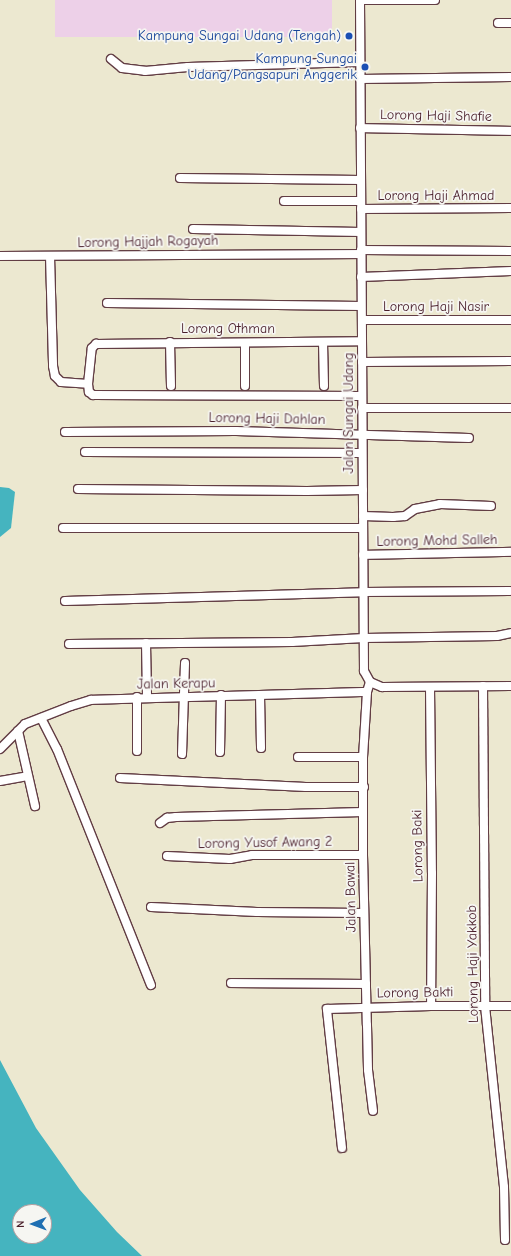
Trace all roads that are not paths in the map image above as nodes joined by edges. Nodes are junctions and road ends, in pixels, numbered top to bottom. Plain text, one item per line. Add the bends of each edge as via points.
1 (360, 0) edge
2 (435, 0) edge
3 (498, 23) dead end
4 (511, 23) edge
5 (110, 59) dead end
6 (360, 62) junction
7 (511, 77) edge
8 (360, 79) junction
9 (360, 128) junction
10 (511, 131) edge
11 (180, 178) dead end
12 (361, 180) junction
13 (284, 201) dead end
14 (361, 205) junction
15 (511, 208) edge
16 (193, 229) dead end
17 (361, 232) junction
18 (511, 250) edge
19 (361, 252) junction
20 (0, 256) edge
21 (50, 256) junction
22 (511, 271) edge
23 (361, 277) junction
24 (107, 303) dead end
25 (361, 306) junction
26 (362, 320) junction
27 (511, 320) edge
28 (362, 341) junction
29 (170, 342) junction
30 (245, 342) junction
31 (323, 342) junction
32 (511, 361) edge
33 (362, 362) junction
34 (88, 384) junction
35 (171, 386) dead end
36 (245, 386) dead end
37 (324, 386) dead end
38 (362, 396) junction
39 (362, 408) junction
40 (511, 408) edge
41 (65, 432) dead end
42 (362, 434) junction
43 (469, 438) dead end
44 (85, 452) dead end
45 (362, 453) junction
46 (78, 489) dead end
47 (363, 490) junction
48 (491, 506) dead end
49 (363, 516) junction
50 (63, 528) dead end
51 (363, 528) junction
52 (511, 552) edge
53 (363, 555) junction
54 (510, 591) edge
55 (363, 592) junction
56 (66, 601) dead end
57 (511, 633) edge
58 (364, 638) junction
59 (146, 643) junction
60 (69, 644) dead end
61 (185, 663) dead end
62 (370, 682) junction
63 (483, 686) junction
64 (511, 686) edge
65 (430, 687) junction
66 (367, 692) junction
67 (260, 695) junction
68 (184, 696) junction
69 (221, 696) junction
70 (137, 697) junction
71 (147, 697) junction
72 (45, 716) junction
73 (18, 731) junction
74 (261, 748) dead end
75 (0, 749) edge
76 (137, 751) dead end
77 (220, 752) dead end
78 (182, 754) dead end
79 (298, 757) dead end
80 (363, 757) junction
81 (28, 776) junction
82 (120, 778) dead end
83 (0, 781) edge
84 (364, 787) junction
85 (35, 806) dead end
86 (363, 812) junction
87 (160, 823) dead end
88 (363, 855) junction
89 (166, 856) dead end
90 (151, 907) dead end
91 (364, 913) junction
92 (231, 983) dead end
93 (366, 984) junction
94 (151, 985) dead end
95 (431, 1006) junction
96 (485, 1006) junction
97 (511, 1006) edge
98 (368, 1007) junction
99 (373, 1111) dead end
100 (342, 1148) dead end
101 (505, 1240) dead end

1 - 2 street
1 - 6 street, Jalan Sungai Udang
3 - 4 street
5 - 6 street via 122,68 145,71 188,67
6 - 8 street, Jalan Sungai Udang
7 - 8 street
8 - 9 street, Jalan Sungai Udang
9 - 10 street, Lorong Haji Shafie
9 - 12 street, Jalan Sungai Udang
11 - 12 street
12 - 14 street, Jalan Sungai Udang
13 - 14 street, Lorong Haji Ahmad
14 - 15 street, Lorong Haji Ahmad
14 - 17 street, Jalan Sungai Udang
16 - 17 street
17 - 19 street, Jalan Sungai Udang
18 - 19 street
19 - 21 street, Lorong Hajjah Rogayah
19 - 23 street, Jalan Sungai Udang
20 - 21 street, Lorong Hajjah Rogayah
21 - 34 street via 55,376 61,382
22 - 23 street
23 - 25 street, Jalan Sungai Udang
24 - 25 street, Lorong Othman
25 - 26 street, Jalan Sungai Udang
26 - 27 street, Lorong Haji Nasir
26 - 28 street, Jalan Sungai Udang
28 - 31 street, Lorong Othman
28 - 33 street, Jalan Sungai Udang
29 - 30 street, Lorong Othman
29 - 34 street, Lorong Othman via 93,345
29 - 35 street
30 - 31 street, Lorong Othman
30 - 36 street
31 - 37 street
32 - 33 street
33 - 38 street, Jalan Sungai Udang
34 - 38 street via 89,392 93,395
38 - 39 street, Jalan Sungai Udang
39 - 40 street
39 - 42 street, Jalan Sungai Udang
41 - 42 street, Lorong Haji Dahlan via 167,430
42 - 43 street, Lorong Haji Dahlan
42 - 45 street, Jalan Sungai Udang
44 - 45 street
45 - 47 street, Jalan Sungai Udang
46 - 47 street
47 - 49 street, Jalan Sungai Udang
48 - 49 street via 440,504 415,509 405,516
49 - 51 street, Jalan Sungai Udang
50 - 51 street
51 - 53 street, Jalan Sungai Udang
52 - 53 street, Lorong Mohd Salleh
53 - 55 street, Jalan Sungai Udang
54 - 55 street
55 - 56 street
55 - 58 street, Jalan Sungai Udang
57 - 58 street via 497,636
58 - 59 street via 292,642
58 - 62 street, Jalan Sungai Udang via 364,671
59 - 60 street
59 - 71 street
61 - 68 street
62 - 65 street via 382,687
62 - 66 street, Jalan Bawal
63 - 64 street
63 - 65 street
63 - 96 street, Lorong Haji Yakkob
65 - 95 street, Lorong Baki
66 - 67 street, Jalan Kerapu
66 - 80 street, Jalan Bawal
67 - 69 street, Jalan Kerapu
67 - 74 street
68 - 69 street, Jalan Kerapu
68 - 71 street, Jalan Kerapu
68 - 78 street
69 - 77 street
70 - 71 street, Jalan Kerapu
70 - 72 street, Jalan Kerapu via 91,700
70 - 76 street
72 - 73 street, Jalan Kerapu via 25,724
72 - 94 street
73 - 75 street, Jalan Kerapu
73 - 81 street
79 - 80 street
80 - 84 street, Jalan Bawal
81 - 83 street
81 - 85 street
82 - 84 street via 306,787
84 - 86 street, Jalan Bawal
86 - 87 street via 176,817 167,818
86 - 88 street, Jalan Bawal
88 - 89 street, Lorong Yusof Awang 2 via 252,855 230,859
88 - 91 street, Jalan Bawal
90 - 91 street via 256,912
91 - 93 street, Jalan Bawal
92 - 93 street
93 - 98 street, Jalan Bawal
95 - 96 street, Lorong Bakti
95 - 98 street, Lorong Bakti
96 - 97 street, Lorong Bakti
96 - 101 street, Lorong Haji Yakkob via 504,1187
98 - 99 street, Jalan Bawal via 368,1070
98 - 100 street, Lorong Bakti via 327,1009

